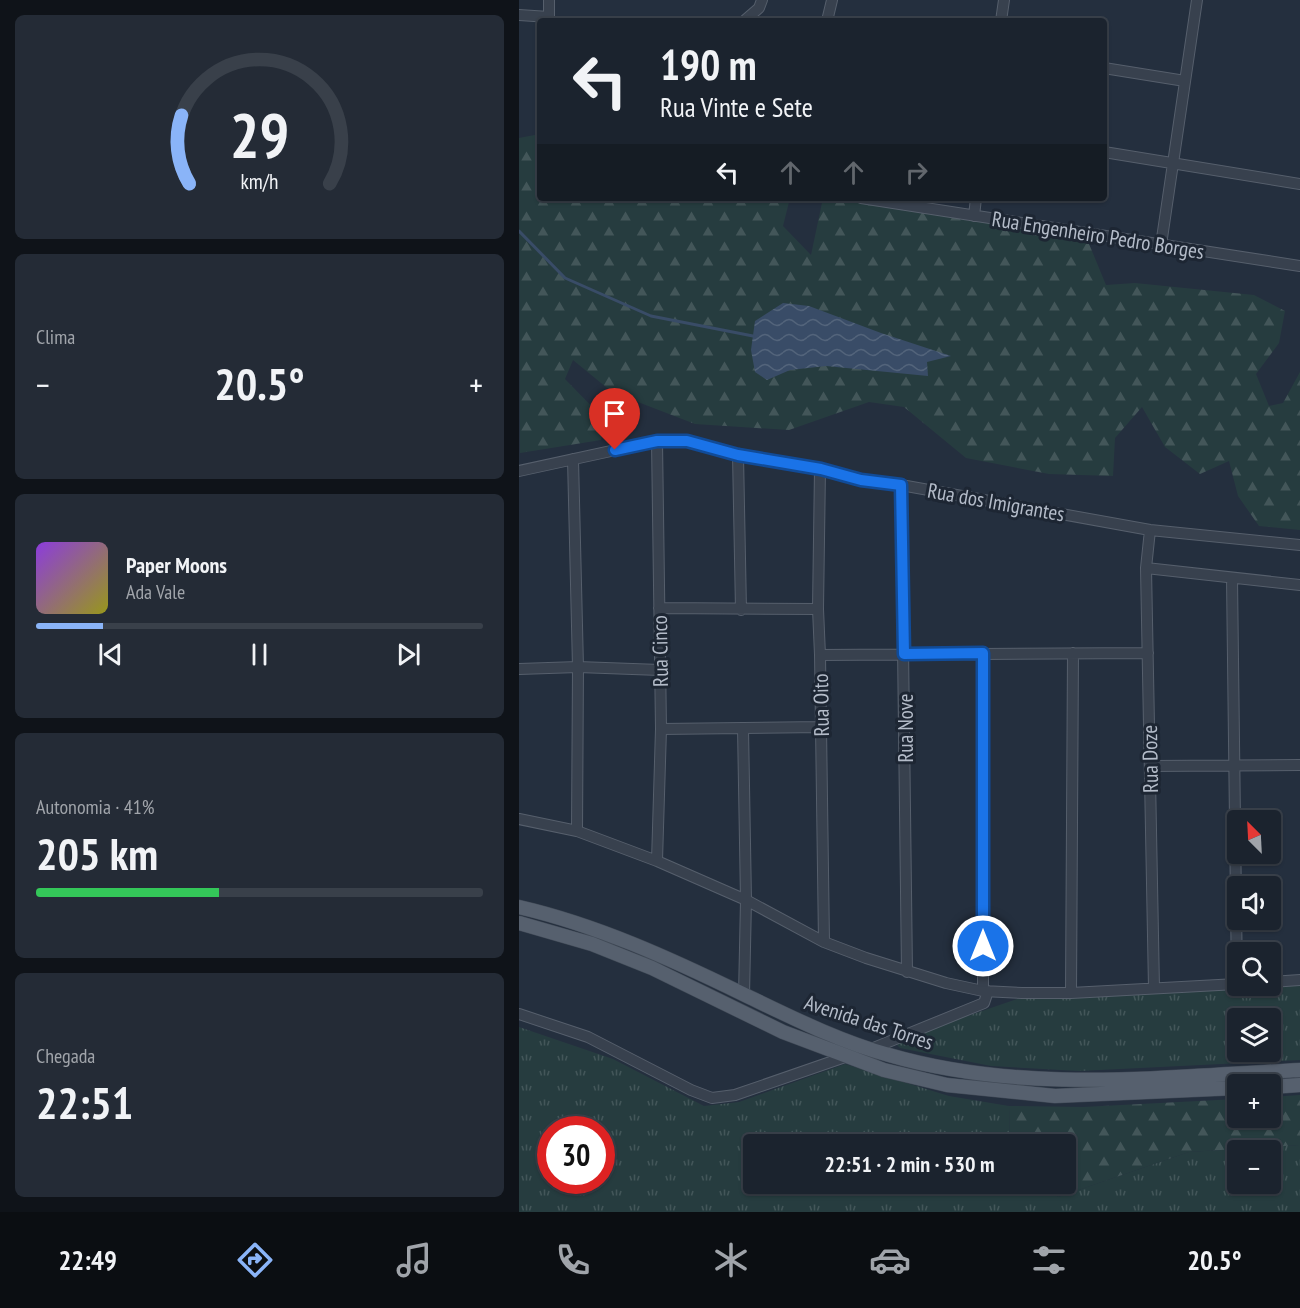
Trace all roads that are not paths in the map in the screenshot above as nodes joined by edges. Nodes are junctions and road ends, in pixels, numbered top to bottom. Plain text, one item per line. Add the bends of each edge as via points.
1 (549, 0) edge
2 (762, 0) edge
3 (832, 0) edge
4 (1004, 0) edge
5 (1195, 0) edge
6 (519, 15) edge
7 (747, 18) edge
8 (828, 18) edge
9 (1001, 18) edge
10 (1107, 68) edge
11 (1185, 81) junction
12 (1107, 153) edge
13 (1174, 164) junction
14 (1300, 184) edge
15 (880, 201) edge
16 (976, 201) edge
17 (973, 216) junction
18 (1161, 245) junction
19 (1300, 266) edge
20 (657, 441) junction
21 (738, 455) junction
22 (573, 459) junction
23 (821, 469) junction
24 (519, 471) edge
25 (901, 485) junction
26 (1150, 530) junction
27 (1300, 544) edge
28 (1146, 568) junction
29 (1232, 578) junction
30 (1300, 585) edge
31 (659, 608) junction
32 (818, 609) junction
33 (741, 610) junction
34 (983, 653) junction
35 (1073, 653) junction
36 (1148, 653) junction
37 (904, 654) junction
38 (820, 655) junction
39 (578, 667) junction
40 (519, 669) edge
41 (660, 670) junction
42 (821, 727) junction
43 (743, 728) junction
44 (661, 729) junction
45 (1300, 765) edge
46 (1150, 766) junction
47 (1234, 766) junction
48 (519, 819) edge
49 (577, 831) junction
50 (657, 861) junction
51 (746, 900) junction
52 (519, 907) edge
53 (519, 923) edge
54 (824, 942) junction
55 (1236, 942) edge
56 (907, 972) junction
57 (1300, 980) edge
58 (1281, 981) edge
59 (1227, 984) edge
60 (1154, 988) junction
61 (985, 991) junction
62 (1071, 993) junction
63 (744, 994) junction
64 (519, 1014) edge
65 (871, 1049) junction
66 (845, 1057) junction
67 (1300, 1070) edge
68 (1300, 1085) edge
69 (1281, 1086) edge
70 (1227, 1089) edge

1 - 6 street via 549,17
2 - 7 street
3 - 8 street
4 - 9 street
5 - 11 street
10 - 11 street
11 - 13 street
12 - 13 street
13 - 14 street
13 - 18 street
15 - 17 street, Rua Engenheiro Pedro Borges
16 - 17 street
17 - 18 street, Rua Engenheiro Pedro Borges
18 - 19 street, Rua Engenheiro Pedro Borges
20 - 21 street, Rua dos Imigrantes via 687,441
20 - 22 street, Rua dos Imigrantes
20 - 31 street, Rua Cinco
21 - 23 street, Rua dos Imigrantes
21 - 33 street
22 - 24 street, Rua dos Imigrantes
22 - 39 street
23 - 25 street, Rua dos Imigrantes
23 - 32 street, Rua Oito
25 - 26 street, Rua dos Imigrantes
25 - 37 street, Rua Nove
26 - 27 street, Rua dos Imigrantes
26 - 28 street, Rua Doze
28 - 29 street
28 - 36 street, Rua Doze
29 - 30 street
29 - 47 street
31 - 33 street
31 - 41 street, Rua Cinco
32 - 33 street
32 - 38 street, Rua Oito
34 - 35 street
34 - 37 street
34 - 61 street
35 - 36 street
35 - 62 street
36 - 46 street, Rua Doze
37 - 38 street
37 - 56 street, Rua Nove
38 - 42 street, Rua Oito
39 - 40 street
39 - 41 street
39 - 49 street
41 - 44 street, Rua Cinco
42 - 43 street
42 - 54 street, Rua Oito
43 - 44 street
43 - 51 street
44 - 50 street, Rua Cinco
45 - 47 street
46 - 47 street
46 - 60 street, Rua Doze
47 - 55 street
48 - 49 street
49 - 50 street
50 - 51 street
51 - 54 street
51 - 63 street
52 - 63 main road, Avenida das Torres via 597,930
53 - 66 main road, Avenida das Torres via 592,944 652,968 783,1032
54 - 56 street
56 - 61 street
57 - 58 street
59 - 60 street
60 - 62 street
61 - 62 street
61 - 65 street via 984,1003
63 - 65 main road, Avenida das Torres via 789,1018
64 - 66 street via 588,1037 712,1098 735,1095
65 - 67 main road, Avenida das Torres via 950,1069 1056,1081
66 - 70 main road, Avenida das Torres via 947,1085 1055,1096
68 - 69 main road

